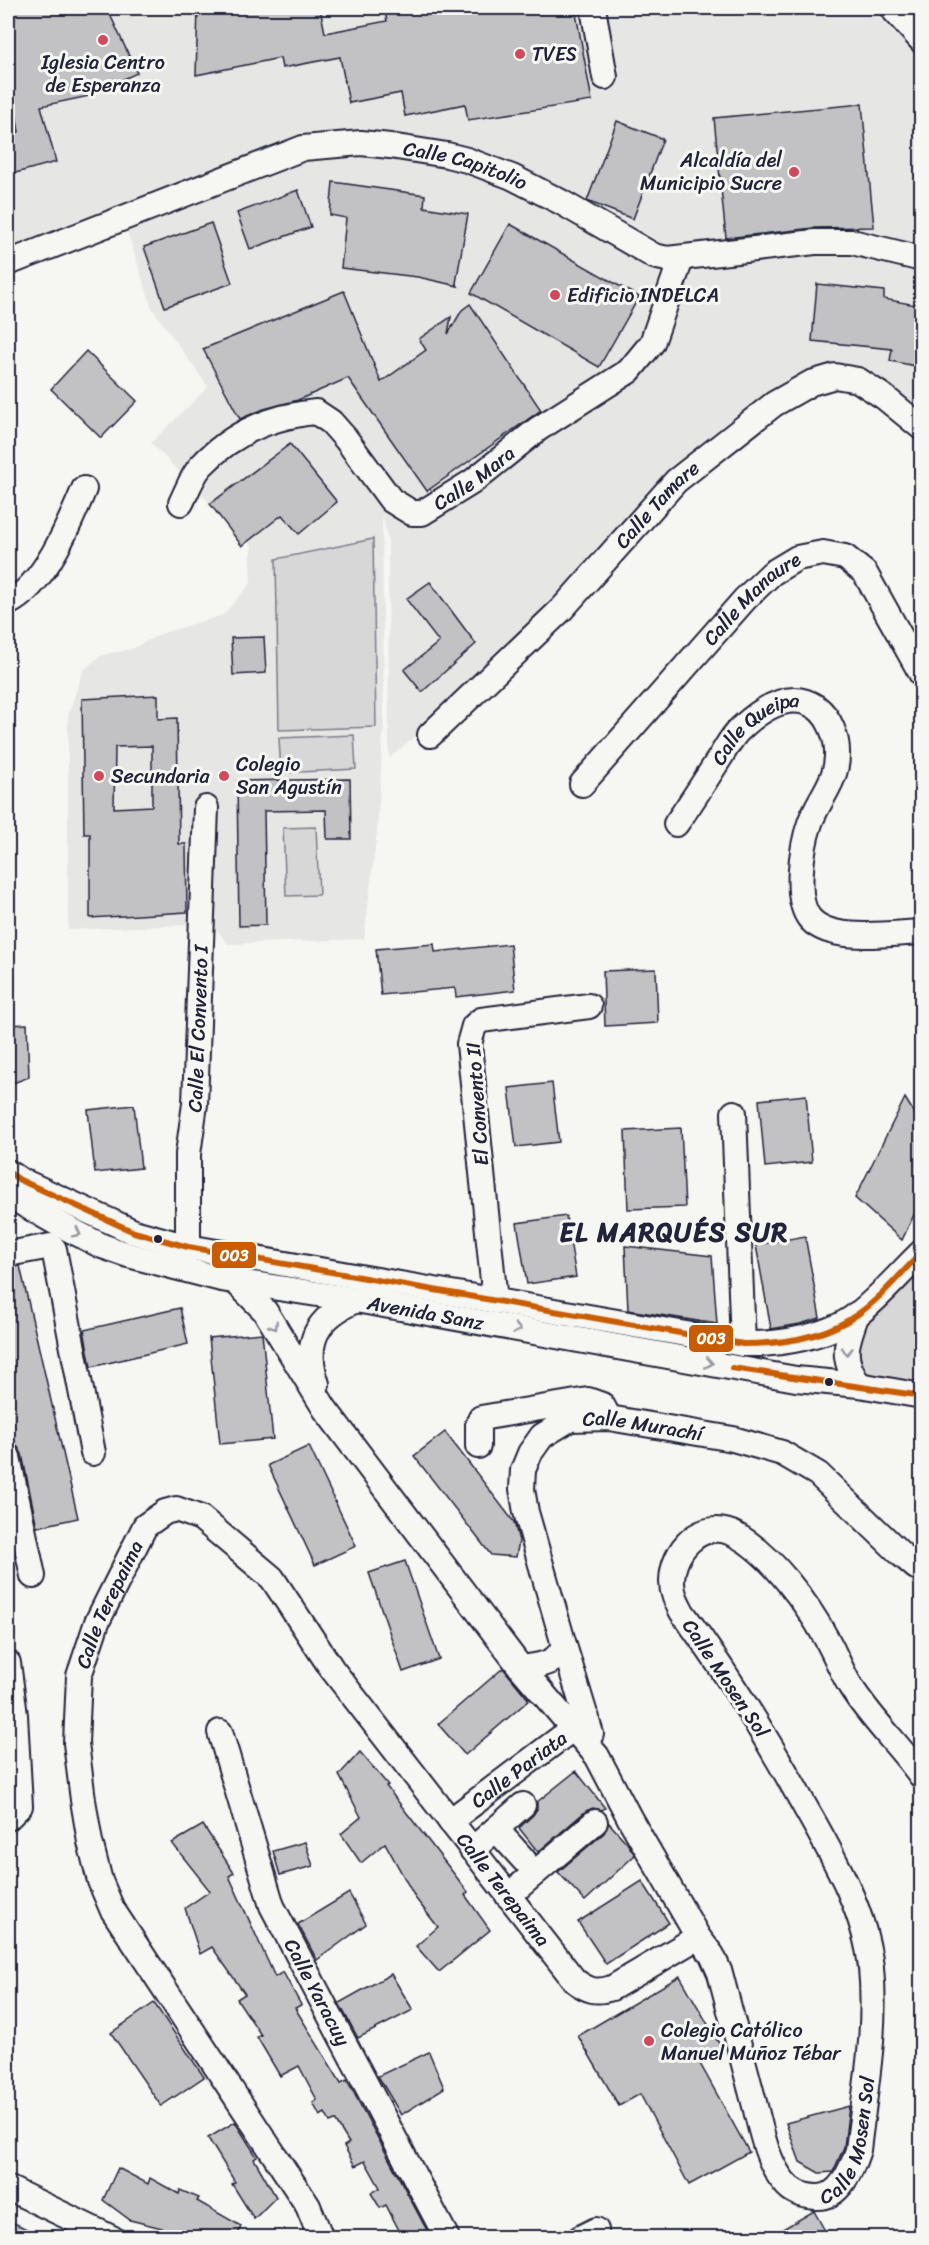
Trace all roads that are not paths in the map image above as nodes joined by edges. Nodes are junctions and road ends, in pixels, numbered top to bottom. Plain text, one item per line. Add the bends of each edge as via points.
1 (593, 8) edge
2 (892, 8) edge
3 (921, 41) edge
4 (605, 77) dead end
5 (681, 259) junction
6 (921, 259) edge
7 (8, 263) edge
8 (921, 428) edge
9 (84, 489) dead end
10 (181, 503) dead end
11 (8, 603) edge
12 (921, 675) edge
13 (430, 735) dead end
14 (582, 784) dead end
15 (206, 808) dead end
16 (676, 824) dead end
17 (921, 932) edge
18 (589, 1006) dead end
19 (734, 1113) dead end
20 (8, 1172) edge
21 (8, 1195) edge
22 (35, 1210) junction
23 (188, 1247) junction
24 (17, 1252) edge
25 (921, 1252) edge
26 (236, 1282) junction
27 (356, 1300) junction
28 (495, 1301) junction
29 (857, 1314) junction
30 (743, 1344) junction
31 (859, 1385) junction
32 (921, 1396) edge
33 (325, 1409) junction
34 (609, 1418) junction
35 (478, 1446) dead end
36 (93, 1453) dead end
37 (8, 1457) edge
38 (921, 1569) edge
39 (33, 1576) dead end
40 (564, 1645) junction
41 (8, 1663) edge
42 (521, 1668) junction
43 (580, 1724) junction
44 (220, 1732) dead end
45 (921, 1777) edge
46 (523, 1805) dead end
47 (14, 1812) edge
48 (450, 1821) junction
49 (595, 1822) dead end
50 (496, 1829) junction
51 (472, 1850) junction
52 (524, 1860) dead end
53 (507, 1896) junction
54 (698, 1937) junction
55 (8, 2188) edge
56 (112, 2238) edge
57 (321, 2238) edge
58 (447, 2238) edge

1 - 4 street
2 - 3 street
5 - 6 street, Calle Capitolio via 852,242
5 - 7 street, Calle Capitolio via 654,256 561,202 467,160 361,143 303,148
5 - 10 street, Calle Mara via 652,344 629,371 537,429 472,482 422,513 412,513 391,500 346,439 316,412 284,417 242,433 200,468
8 - 13 street, Calle Tamare via 858,380 835,376 811,383 774,404 676,481 562,609
9 - 11 street via 64,536 32,584
12 - 14 street, Calle Manaure via 865,573 845,557 823,553 797,558 772,573 745,599
15 - 23 street, Calle El Convento I via 195,1104 188,1154
16 - 17 street, Calle Queipa via 738,730 781,701 798,700 812,705 822,712 830,726 838,755 835,772 810,823 802,860 801,896 805,909 810,919 836,933
18 - 28 street, El Convento II via 481,1020 474,1026 469,1044
19 - 30 street
20 - 23 street, Avenida Sanz via 134,1232
21 - 22 street, Avenida Sanz
22 - 24 street
22 -> 26 street, Avenida Sanz via 102,1246
23 - 28 street, Avenida Sanz
24 - 36 street via 51,1246 54,1249
25 - 29 street, Avenida Sanz
26 - 27 street, Avenida Sanz
26 -> 33 street, Calle Mosen Sol via 265,1311
27 -> 31 street, Avenida Sanz via 796,1379
27 - 33 street, Calle Mosen Sol via 332,1314 313,1341 310,1364
28 - 30 street, Avenida Sanz
29 - 30 street, Avenida Sanz via 812,1335 767,1345
29 -> 31 street, Avenida Sanz via 846,1348 849,1371
31 - 32 street, Avenida Sanz
33 - 42 street, Calle Mosen Sol
34 - 35 street via 602,1405 588,1400 481,1418
34 - 38 street, Calle Murachí via 733,1439 782,1453 818,1474
34 - 40 street, Calle Murachí via 570,1419 557,1426 542,1436 524,1470 526,1512
37 - 39 street
40 - 42 street via 560,1656 550,1662
40 - 43 street, Calle Murachí
41 - 47 street via 15,1715
42 - 43 street, Calle Mosen Sol
43 - 48 street, Calle Pariata
43 - 54 street, Calle Mosen Sol
44 - 58 street, Calle Yaracuy via 272,1906
45 - 54 street, Calle Mosen Sol via 862,1702 814,1618 765,1557 734,1534 717,1530 702,1532 688,1541 674,1569 674,1596 769,1742 831,1852 868,1949 873,2005 858,2150 852,2168 832,2193 820,2198 795,2192 777,2172 762,2132 720,1974
46 - 50 street
48 - 51 street, Calle Terepaima
48 - 57 street, Calle Terepaima via 332,1669 272,1578 201,1518 187,1512 165,1512 145,1526 97,1622 79,1677 76,1743 90,1842 111,1909 308,2206
49 - 53 street
50 - 51 street
50 - 52 street
51 - 53 street, Calle Terepaima
53 - 54 street, Calle Terepaima via 575,1982 598,1992 624,1982
55 - 56 street

